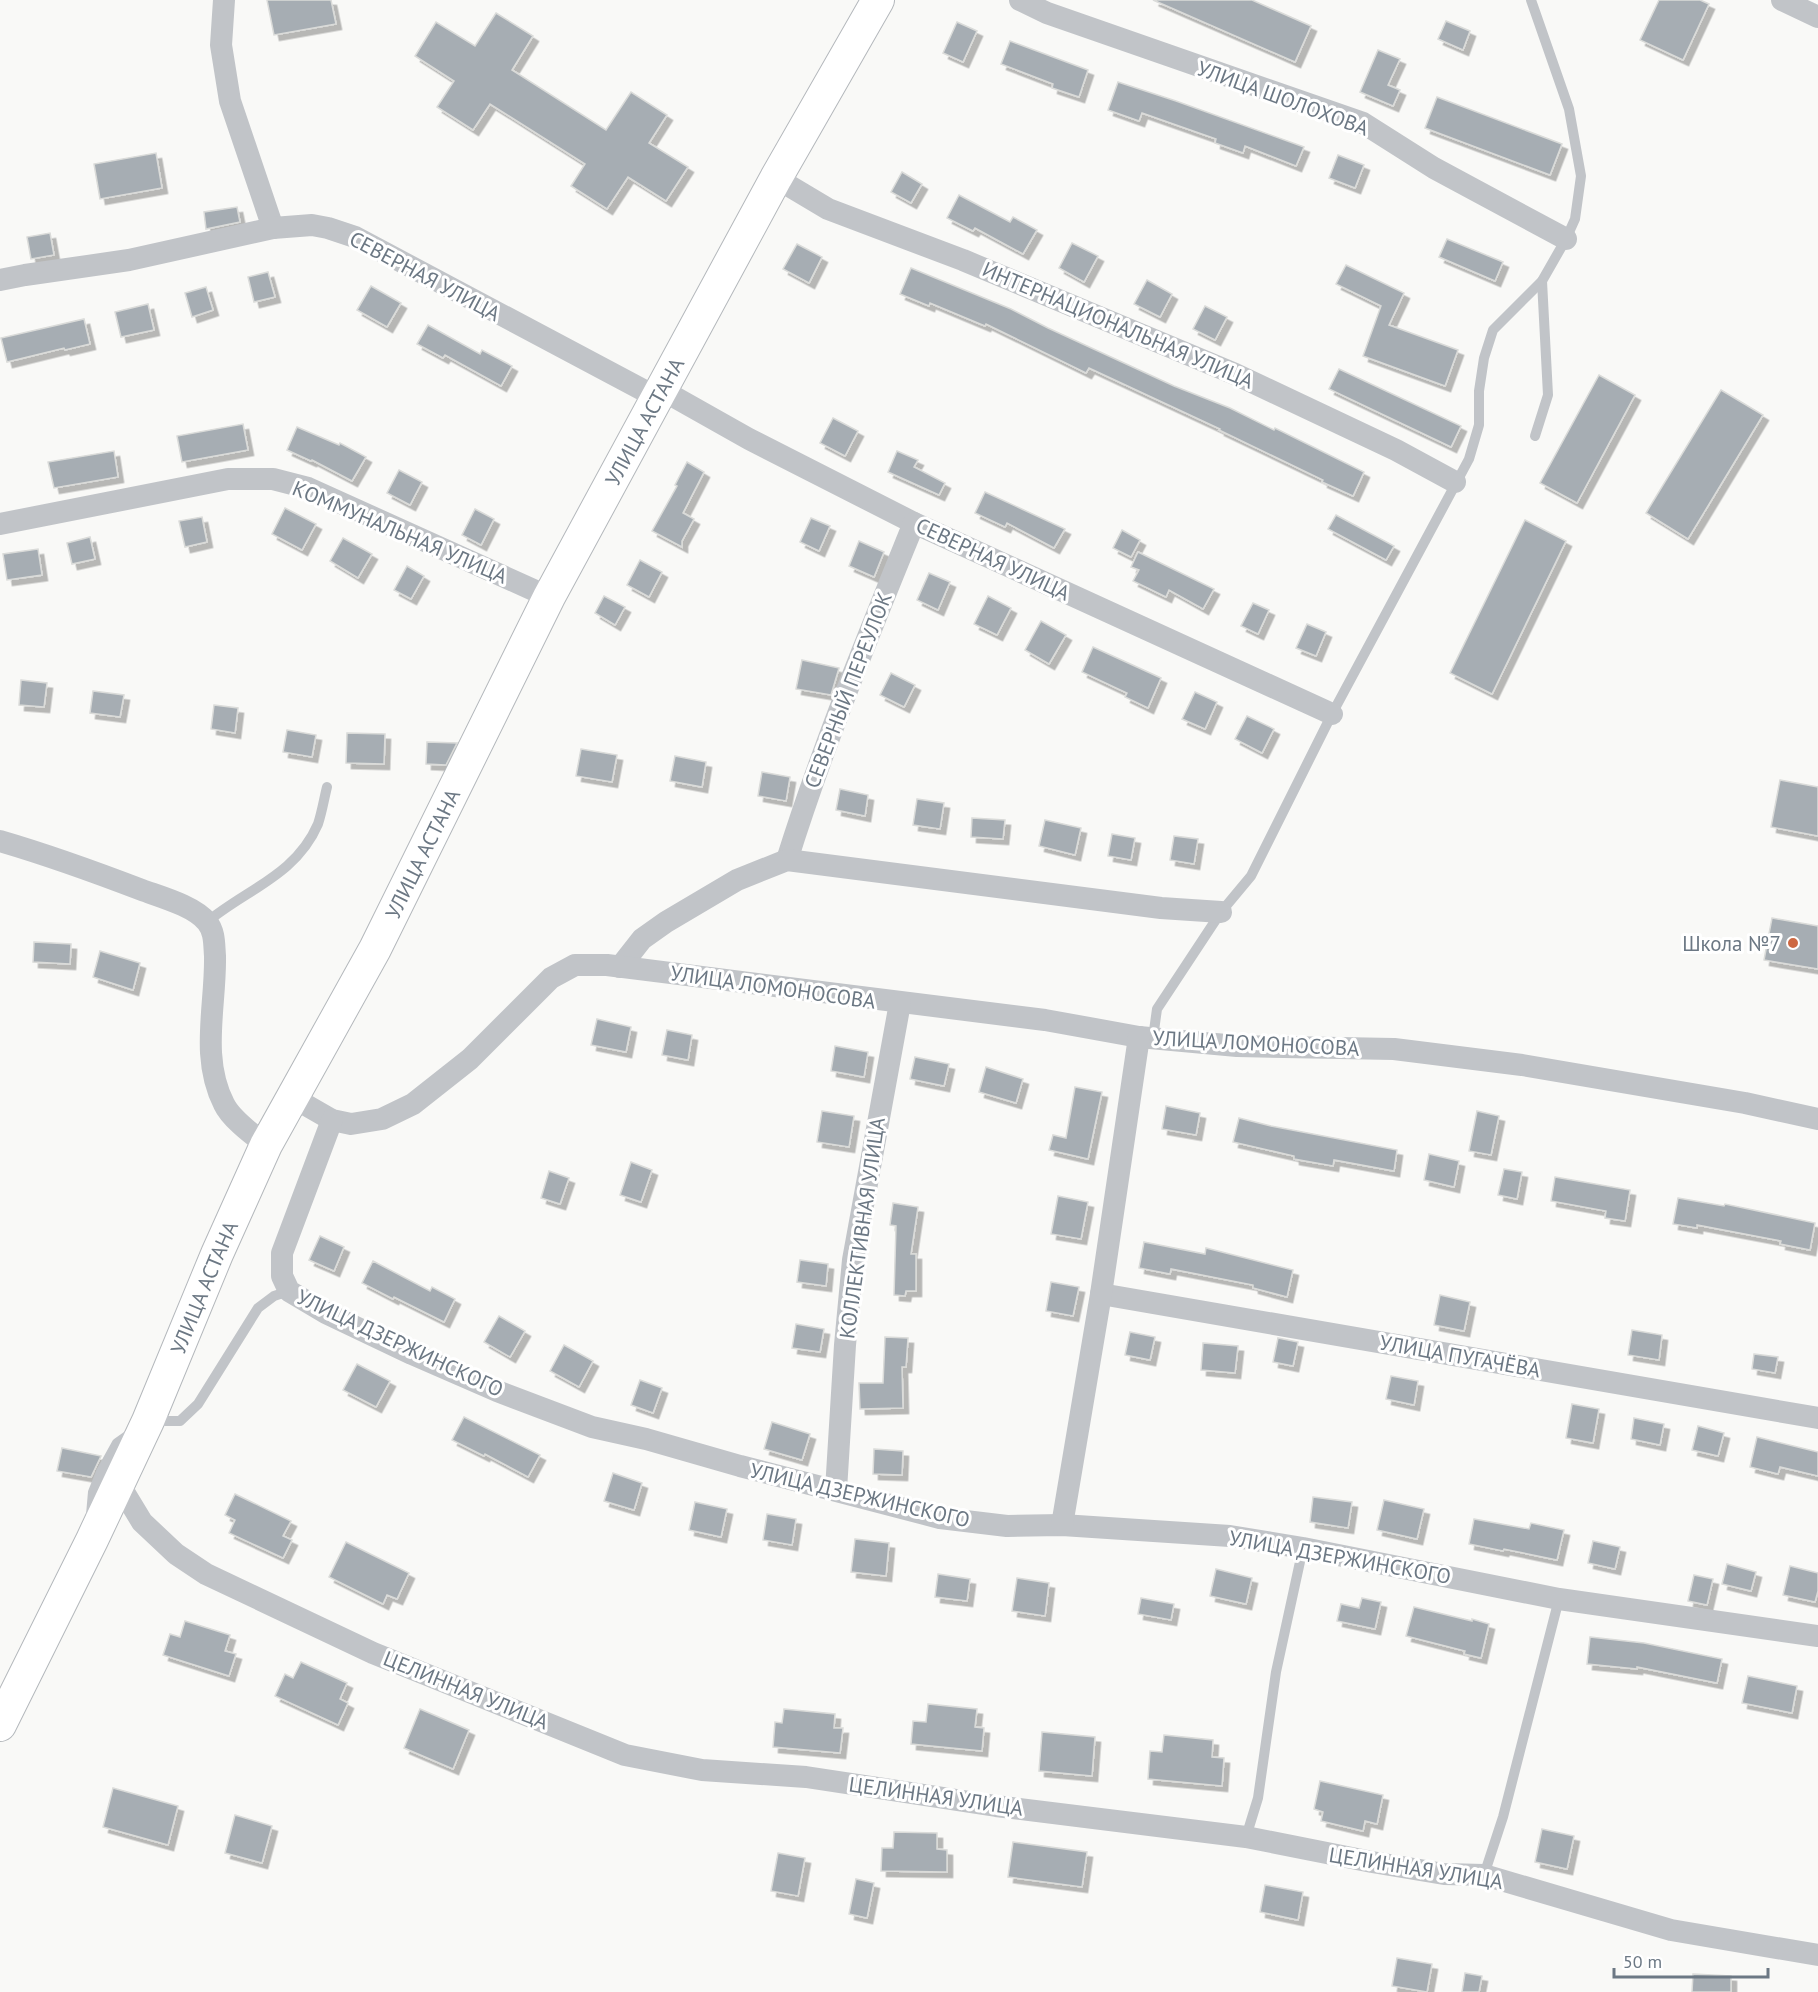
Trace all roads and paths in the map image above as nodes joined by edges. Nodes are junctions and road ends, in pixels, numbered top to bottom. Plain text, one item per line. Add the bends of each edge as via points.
1 (224, 0) edge
2 (878, 0) edge
3 (1020, 0) edge
4 (1531, 0) edge
5 (1782, 0) edge
6 (1818, 17) edge
7 (776, 178) junction
8 (273, 228) junction
9 (1566, 239) junction
10 (0, 280) edge
11 (1542, 281) junction
12 (660, 394) junction
13 (1535, 436) dead end
14 (1455, 482) junction
15 (914, 523) junction
16 (0, 524) edge
17 (549, 597) junction
18 (1332, 714) junction
19 (327, 787) dead end
20 (0, 840) edge
21 (787, 860) junction
22 (1221, 912) junction
23 (207, 922) junction
24 (620, 967) junction
25 (900, 1003) junction
26 (1146, 1037) junction
27 (292, 1097) junction
28 (1818, 1119) edge
29 (332, 1120) junction
30 (266, 1145) junction
31 (289, 1291) junction
32 (1101, 1294) junction
33 (1818, 1418) edge
34 (148, 1421) junction
35 (119, 1484) junction
36 (836, 1490) junction
37 (1062, 1525) junction
38 (92, 1540) junction
39 (1303, 1548) junction
40 (1559, 1599) junction
41 (1818, 1636) edge
42 (0, 1725) edge
43 (1245, 1837) junction
44 (1484, 1875) junction
45 (1818, 1955) edge

1 - 8 street via 221,45 230,101
2 - 7 street, УЛИЦА АСТАНА
3 - 9 street, УЛИЦА ШОЛОХОВА via 1047,13 1363,123 1434,168
4 - 9 lane via 1569,109 1581,176 1575,219
5 - 6 street
7 - 12 street, УЛИЦА АСТАНА
7 - 14 street, ИНТЕРНАЦИОНАЛЬНАЯ УЛИЦА via 828,209 963,260 1235,374
8 - 10 street, СЕВЕРНАЯ УЛИЦА via 129,260
8 - 12 street, СЕВЕРНАЯ УЛИЦА via 312,225 355,237
9 - 11 lane
11 - 13 lane via 1548,395
11 - 14 lane via 1492,330 1479,391 1479,425 1469,459
12 - 15 street, СЕВЕРНАЯ УЛИЦА
12 - 17 street, УЛИЦА АСТАНА
14 - 18 lane
15 - 18 street, СЕВЕРНАЯ УЛИЦА
15 - 21 street, СЕВЕРНЫЙ ПЕРЕУЛОК via 852,676
16 - 17 street, КОММУНАЛЬНАЯ УЛИЦА via 228,479 273,479 308,488
17 - 27 street, УЛИЦА АСТАНА via 375,949
18 - 22 lane via 1251,876
19 - 23 lane via 318,823 299,856
20 - 23 street via 173,902
21 - 22 street via 1161,908
21 - 24 street via 737,880 666,922 642,939
22 - 26 lane via 1158,1009
23 - 30 street via 214,935 209,1039 214,1075 225,1106
24 - 25 street, УЛИЦА ЛОМОНОСОВА
24 - 29 street, УЛИЦА ЛОМОНОСОВА via 574,965 551,978 470,1059 413,1104 382,1119 351,1124
25 - 26 street, УЛИЦА ЛОМОНОСОВА via 1045,1020
25 - 36 street, КОЛЛЕКТИВНАЯ УЛИЦА via 853,1260
26 - 28 street, УЛИЦА ЛОМОНОСОВА via 1237,1046 1394,1049 1522,1065
26 - 32 street
27 - 29 street, УЛИЦА ЛОМОНОСОВА
27 - 30 street, УЛИЦА АСТАНА
29 - 31 street, УЛИЦА ДЗЕРЖИНСКОГО via 282,1253 282,1276
30 - 34 street, УЛИЦА АСТАНА
31 - 34 lane via 273,1296 258,1308 198,1404 180,1421
31 - 36 street, УЛИЦА ДЗЕРЖИНСКОГО via 412,1354 591,1427
32 - 33 street, УЛИЦА ПУГАЧЁВА
32 - 37 street
34 - 35 street, УЛИЦА АСТАНА
34 - 38 lane via 117,1443 101,1472 93,1492
35 - 38 street, УЛИЦА АСТАНА
35 - 43 street, ЦЕЛИННАЯ УЛИЦА via 142,1522 176,1554 206,1574 373,1653 625,1755 702,1770 806,1777 996,1806
36 - 37 street, УЛИЦА ДЗЕРЖИНСКОГО via 940,1518 1007,1526
37 - 39 street, УЛИЦА ДЗЕРЖИНСКОГО via 1230,1536
38 - 42 street, УЛИЦА АСТАНА
39 - 40 street, УЛИЦА ДЗЕРЖИНСКОГО
39 - 43 lane via 1276,1672 1258,1798
40 - 41 street, УЛИЦА ДЗЕРЖИНСКОГО
40 - 44 lane via 1503,1817
43 - 44 street, ЦЕЛИННАЯ УЛИЦА via 1444,1874
44 - 45 street, ЦЕЛИННАЯ УЛИЦА via 1671,1930

